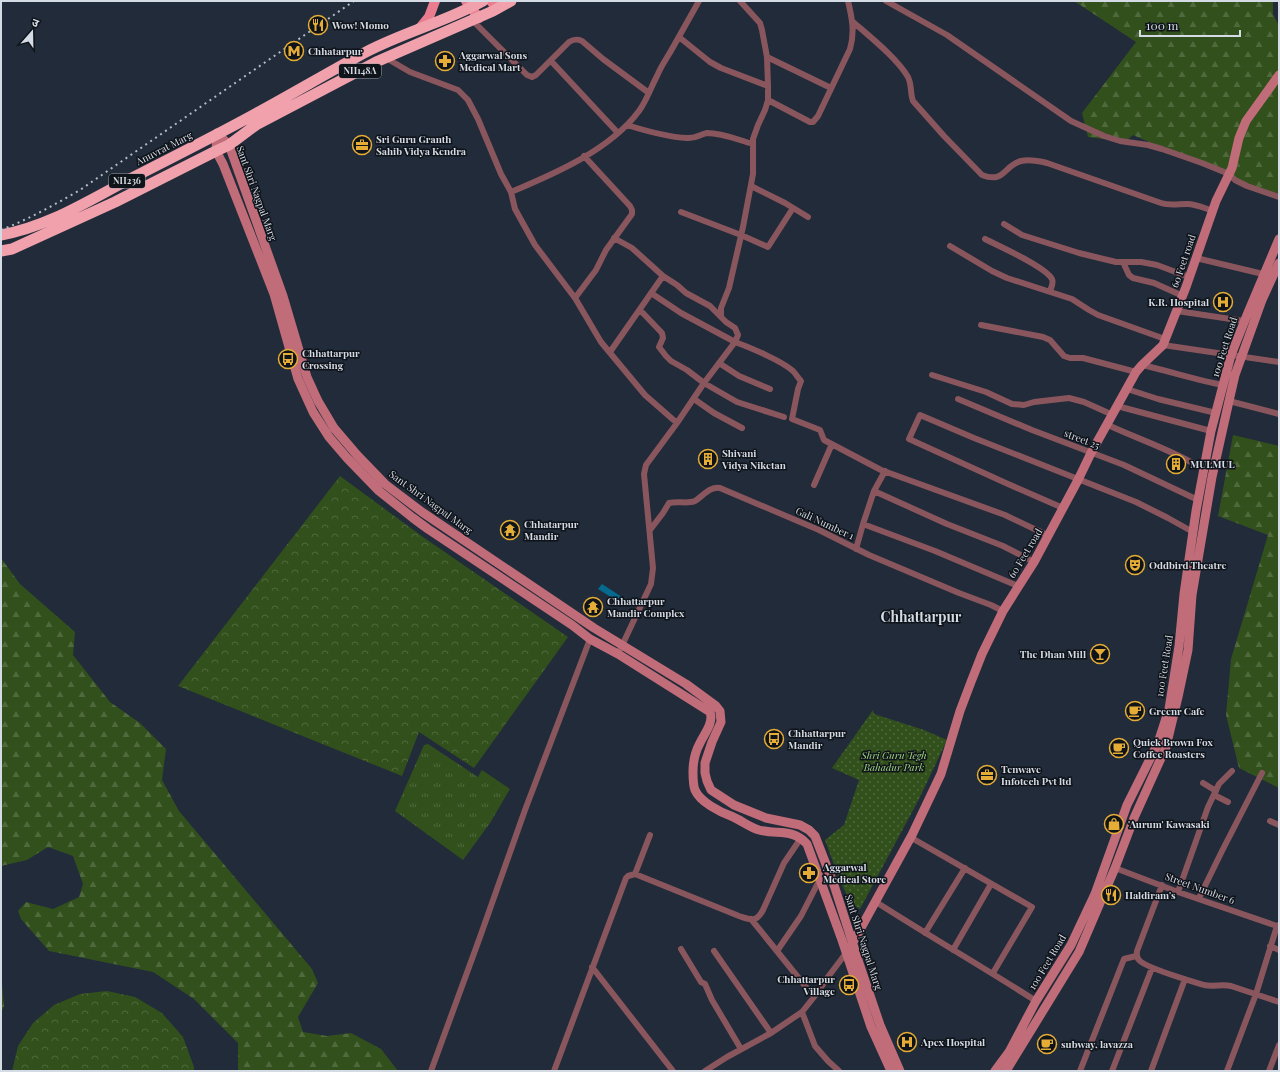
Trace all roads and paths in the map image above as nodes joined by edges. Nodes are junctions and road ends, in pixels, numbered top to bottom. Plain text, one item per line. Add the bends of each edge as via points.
1 (435, 1) edge
2 (482, 1) edge
3 (511, 1) edge
4 (699, 1) edge
5 (740, 1) edge
6 (848, 1) edge
7 (886, 1) edge
8 (469, 4) edge
9 (494, 5) edge
10 (475, 19) junction
11 (852, 21) junction
12 (420, 28) junction
13 (679, 37) junction
14 (767, 57) junction
15 (386, 58) junction
16 (551, 61) junction
17 (1279, 75) edge
18 (768, 86) junction
19 (831, 88) junction
20 (649, 93) junction
21 (768, 100) junction
22 (627, 124) junction
23 (217, 133) junction
24 (618, 133) junction
25 (753, 144) junction
26 (229, 146) junction
27 (216, 151) junction
28 (584, 156) junction
29 (1227, 177) junction
30 (751, 186) junction
31 (510, 192) junction
32 (1279, 197) edge
33 (793, 208) junction
34 (1213, 211) junction
35 (680, 212) dead end
36 (808, 217) dead end
37 (1004, 224) dead end
38 (1, 235) edge
39 (741, 235) junction
40 (614, 238) junction
41 (985, 239) dead end
42 (1279, 239) edge
43 (950, 246) dead end
44 (1, 251) edge
45 (1196, 258) junction
46 (1122, 262) junction
47 (1279, 263) edge
48 (1263, 274) junction
49 (663, 276) junction
50 (1189, 277) junction
51 (1050, 291) junction
52 (651, 293) junction
53 (1183, 296) junction
54 (575, 298) junction
55 (640, 310) junction
56 (1177, 311) junction
57 (721, 316) junction
58 (1244, 321) junction
59 (981, 325) dead end
60 (735, 342) junction
61 (1164, 342) junction
62 (610, 352) junction
63 (1231, 355) junction
64 (1242, 357) junction
65 (1279, 362) edge
66 (719, 363) junction
67 (1139, 368) junction
68 (932, 376) dead end
69 (704, 383) junction
70 (1223, 386) junction
71 (770, 389) dead end
72 (1127, 389) junction
73 (694, 399) junction
74 (958, 399) dead end
75 (1229, 401) junction
76 (1117, 406) junction
77 (1216, 413) junction
78 (1279, 414) edge
79 (1113, 415) junction
80 (784, 417) dead end
81 (677, 423) junction
82 (1108, 425) junction
83 (742, 428) dead end
84 (1211, 431) junction
85 (832, 444) junction
86 (1091, 453) junction
87 (1203, 469) junction
88 (885, 471) junction
89 (1078, 480) junction
90 (814, 485) dead end
91 (874, 491) junction
92 (1198, 500) junction
93 (1063, 508) junction
94 (863, 524) junction
95 (650, 530) junction
96 (1193, 532) junction
97 (1048, 536) junction
98 (464, 540) junction
99 (457, 548) junction
100 (856, 549) junction
101 (1034, 562) junction
102 (1018, 586) junction
103 (1003, 611) junction
104 (1185, 629) junction
105 (590, 639) junction
106 (622, 645) junction
107 (618, 654) junction
108 (1232, 771) dead end
109 (1262, 773) dead end
110 (1203, 783) dead end
111 (1215, 793) junction
112 (1228, 802) dead end
113 (1270, 821) dead end
114 (1279, 825) edge
115 (650, 835) dead end
116 (910, 837) junction
117 (802, 838) junction
118 (964, 868) junction
119 (1115, 868) junction
120 (635, 874) junction
121 (820, 879) junction
122 (991, 884) junction
123 (1162, 885) junction
124 (1178, 892) junction
125 (1199, 898) junction
126 (876, 902) junction
127 (751, 919) junction
128 (1278, 926) edge
129 (924, 933) junction
130 (853, 943) junction
131 (1270, 946) junction
132 (681, 949) dead end
133 (953, 950) junction
134 (1279, 950) edge
135 (714, 951) dead end
136 (777, 951) junction
137 (846, 953) junction
138 (1136, 956) junction
139 (592, 967) junction
140 (1152, 968) junction
141 (993, 973) junction
142 (1185, 979) junction
143 (1256, 994) junction
144 (814, 998) junction
145 (1036, 1000) junction
146 (1279, 1002) edge
147 (802, 1012) junction
148 (771, 1033) junction
149 (1279, 1045) edge
150 (741, 1049) junction
151 (431, 1071) edge
152 (554, 1071) edge
153 (674, 1071) edge
154 (705, 1071) edge
155 (839, 1071) edge
156 (891, 1071) edge
157 (900, 1071) edge
158 (995, 1071) edge
159 (1006, 1071) edge
160 (1080, 1071) edge
161 (1112, 1071) edge
162 (1151, 1071) edge
163 (1227, 1071) edge
164 (1269, 1071) edge

1 - 12 main road via 429,18
2 - 8 highway, NH148A
3 - 9 highway, NH148A
4 - 13 street
5 - 14 street via 760,23
6 - 11 street
7 - 29 street via 947,35 1071,121 1104,136 1148,145 1202,163
8 - 10 main road
8 - 12 highway, NH148A
9 - 10 highway, NH148A
10 - 15 highway, NH148A
10 - 16 street via 527,75 536,75
11 - 19 street via 850,49
11 - 34 street via 895,61 907,77 913,101 982,175 995,178 1021,161 1035,160 1167,205 1196,205
12 - 23 highway, NH148A via 368,51
13 - 18 street via 710,62 736,75
13 - 20 street
14 - 18 street
14 - 19 street
15 - 26 highway, NH148A via 256,125
15 - 31 street via 410,72 458,90 468,100
16 - 20 street via 569,42 578,39
16 - 24 street
17 - 29 street, 60 Feet road via 1246,121
18 - 21 street
19 - 21 street via 813,122 802,119
20 - 22 street via 639,111
21 - 25 street
22 - 24 street
22 - 25 street via 682,138 693,138 706,133
23 - 26 street, Sant Shri Nagpal Marg
23 - 27 street, Sant Shri Nagpal Marg
23 - 38 highway, Anuvrat Marg / NH236 via 61,214 35,226
24 - 28 street
25 - 30 street
26 - 27 highway, NH148A
26 - 98 street, Sant Shri Nagpal Marg via 283,296 307,377 334,428 385,484
27 - 44 highway, NH148A via 115,202
27 - 99 street, Sant Shri Nagpal Marg via 274,294 298,379 313,412 329,437 379,491
28 - 31 street
28 - 40 street via 632,210 630,219
29 - 32 street
29 - 34 street, 60 Feet road
30 - 33 street
30 - 39 street
31 - 54 street via 535,245
33 - 36 street
33 - 39 street via 768,247
34 - 45 street, 60 Feet road
35 - 39 street
37 - 46 street via 1022,235 1051,245
39 - 57 street
40 - 49 street via 637,252
40 - 54 street via 596,270
41 - 51 street via 1046,272 1053,282
42 - 48 street, 100 Feet Road
43 - 51 street via 1002,276
45 - 48 street
45 - 50 street, 60 Feet road
46 - 50 street via 1157,265
46 - 53 street via 1133,278 1154,283
47 - 64 street, 100 Feet Road via 1262,300
48 - 58 street, 100 Feet Road
49 - 52 street
49 - 57 street
50 - 53 street, 60 Feet road
51 - 61 street
52 - 55 street
52 - 60 street via 681,313
53 - 56 street, 60 Feet road
54 - 62 street via 597,336
55 - 62 street
55 - 69 street via 662,333 663,338 659,347 663,353
56 - 58 street
56 - 61 street, 60 Feet road
57 - 60 street via 736,330 738,335
58 - 63 street, 100 Feet Road
59 - 67 street via 1044,337 1053,342 1064,356 1070,358 1084,358
60 - 66 street
60 - 85 street via 792,370 801,381 792,419 820,430 824,440
61 - 63 street
61 - 67 street, 60 Feet road
62 - 81 street via 644,394
63 - 64 street
63 - 70 street, 100 Feet Road
64 - 65 street
64 - 75 street, 100 Feet Road
66 - 69 street
66 - 71 street via 739,376
67 - 70 street via 1181,374
67 - 72 street, 60 Feet road
68 - 79 street via 991,394 1012,404 1024,405 1069,398
69 - 73 street
69 - 80 street via 737,402
70 - 77 street, 100 Feet Road
72 - 76 street, 60 Feet road
72 - 77 street
73 - 81 street
73 - 83 street
74 - 86 street, street 25
75 - 78 street
75 - 104 street, 100 Feet Road via 1212,477
76 - 79 street, 60 Feet road
76 - 84 street
77 - 84 street, 100 Feet Road
79 - 82 street, 60 Feet road
81 - 95 street via 648,461 645,469
82 - 86 street, 60 Feet road
82 - 87 street via 1170,451
84 - 87 street, 100 Feet Road
85 - 88 street
85 - 90 street
86 - 89 street, 60 Feet road
86 - 92 street, street 25 via 1124,465
87 - 92 street, 100 Feet Road
88 - 91 street
88 - 97 street via 1005,516
89 - 93 street, 60 Feet road
89 - 93 street via 920,415 909,439
89 - 96 street via 1136,502
91 - 94 street
91 - 101 street via 1003,546
92 - 96 street, 100 Feet Road
93 - 97 street, 60 Feet road
94 - 100 street
94 - 102 street
95 - 100 street, Gali Number 1 via 669,503 694,501 716,487
95 - 106 street via 653,568 650,584
96 - 104 street, 100 Feet Road via 1184,594
97 - 101 street, 60 Feet road
98 - 99 street
98 - 106 street, Sant Shri Nagpal Marg
99 - 105 street, Sant Shri Nagpal Marg
100 - 103 street, Gali Number 1
101 - 102 street, 60 Feet road
102 - 103 street, 60 Feet road
103 - 116 street, 60 Feet road via 982,654 960,711 942,774
104 - 119 street, 100 Feet Road via 1188,650 1166,747
104 - 145 street, 100 Feet Road via 1179,646 1169,709 1158,743 1127,806 1091,901 1071,945
105 - 107 street, Sant Shri Nagpal Marg
105 - 151 street
106 - 107 street
106 - 130 street, Sant Shri Nagpal Marg via 686,684 716,706 720,712 721,722 705,763 705,773 711,790 734,804 766,818 800,825 815,836
107 - 117 street, Sant Shri Nagpal Marg via 710,712 711,722 692,761 695,791 702,799 720,812 758,829 794,834
108 - 111 street via 1219,784
109 - 125 street
110 - 111 street
111 - 112 street
111 - 124 street
113 - 114 street
115 - 120 street
116 - 118 street
116 - 126 street, 60 Feet road
117 - 121 street, Sant Shri Nagpal Marg via 807,844
117 - 127 street via 784,863 760,916
118 - 122 street
118 - 129 street
119 - 123 street, Street Number 6
119 - 159 street, 100 Feet Road via 1079,952
120 - 127 street
120 - 139 street via 626,878
121 - 136 street via 801,916
121 - 137 street, Sant Shri Nagpal Marg
122 - 133 street
122 - 141 street via 1032,907
123 - 124 street, Street Number 6
123 - 138 street
124 - 125 street, Street Number 6
125 - 128 street, Street Number 6
126 - 129 street
126 - 130 street, 60 Feet road
127 - 136 street
128 - 131 street
129 - 133 street
130 - 137 street, 60 Feet road
130 - 157 street, Sant Shri Nagpal Marg via 880,1025
131 - 134 street
131 - 143 street
132 - 150 street via 701,982 705,984
133 - 141 street
135 - 148 street
136 - 144 street
137 - 144 street
137 - 156 street, Sant Shri Nagpal Marg via 871,1027
138 - 140 street
138 - 160 street via 1124,958
139 - 152 street
139 - 153 street
140 - 142 street
140 - 161 street
141 - 145 street
142 - 143 street via 1212,987 1231,986
142 - 162 street
143 - 146 street
143 - 163 street
144 - 147 street
145 - 158 street, 100 Feet Road via 1009,1052
147 - 148 street
147 - 155 street via 815,1046
148 - 150 street
149 - 164 street
150 - 154 street

